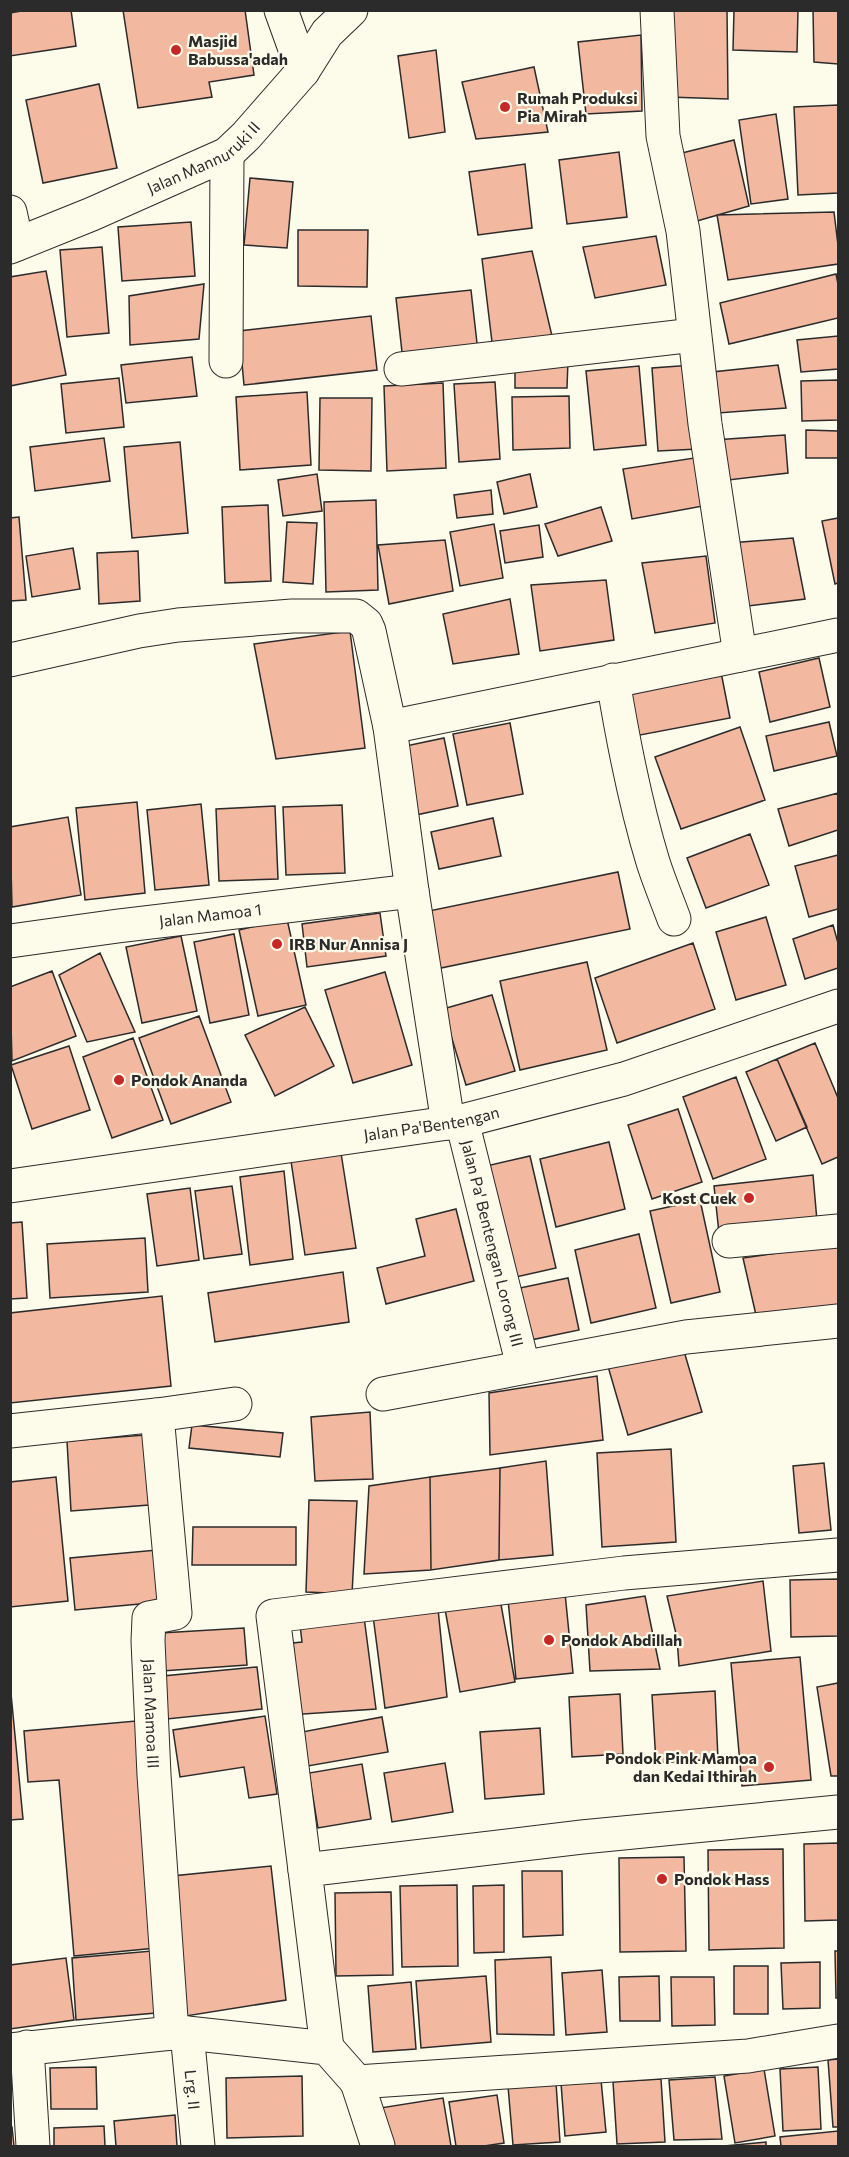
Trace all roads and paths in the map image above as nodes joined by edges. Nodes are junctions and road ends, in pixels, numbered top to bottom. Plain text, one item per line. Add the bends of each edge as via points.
1 (281, 10) edge
2 (351, 10) edge
3 (657, 10) edge
4 (303, 71) junction
5 (227, 154) junction
6 (10, 212) edge
7 (14, 245) edge
8 (694, 335) junction
9 (226, 362) dead end
10 (401, 369) dead end
11 (838, 635) edge
12 (740, 655) junction
13 (10, 660) edge
14 (613, 680) junction
15 (390, 727) junction
16 (412, 891) junction
17 (674, 919) dead end
18 (10, 941) edge
19 (838, 1006) edge
20 (455, 1122) junction
21 (10, 1186) edge
22 (838, 1231) edge
23 (729, 1241) dead end
24 (838, 1321) edge
25 (523, 1366) junction
26 (383, 1394) dead end
27 (235, 1404) dead end
28 (157, 1415) junction
29 (10, 1431) edge
30 (838, 1555) edge
31 (838, 1812) edge
32 (305, 1870) junction
33 (179, 2033) junction
34 (838, 2041) edge
35 (19, 2048) edge
36 (327, 2048) junction
37 (357, 2082) junction
38 (33, 2146) edge
39 (198, 2146) edge
40 (378, 2146) edge

1 - 4 street
2 - 4 street, Jalan Mannuruki II via 327,33
3 - 8 street via 663,136 683,231
4 - 5 street, Jalan Mannuruki II
5 - 7 street, Jalan Mannuruki II
5 - 9 street
6 - 7 street
8 - 10 street
8 - 12 street
11 - 12 street
12 - 14 street
13 - 15 street, Jalan Pa' Bentengan Lorong III via 178,625 291,616 356,616 369,631
14 - 15 street
14 - 17 street via 641,816
15 - 16 street, Jalan Pa' Bentengan Lorong III
16 - 18 street, Jalan Mamoa 1
16 - 20 street, Jalan Pa' Bentengan Lorong III
19 - 20 street, Jalan Pa'Bentengan via 624,1079
20 - 21 street, Jalan Pa'Bentengan
20 - 25 street, Jalan Pa' Bentengan Lorong III
22 - 23 street
24 - 25 street via 686,1336
25 - 26 street
27 - 28 street
28 - 29 street
28 - 33 street, Jalan Mamoa III via 175,1613 148,1618 148,1641 154,1775
30 - 32 street via 590,1577 273,1616
31 - 32 street
32 - 36 street
33 - 35 street
33 - 36 street
33 - 39 street, Lrg. II
34 - 37 street via 748,2056
35 - 38 street
36 - 37 street
37 - 40 street

